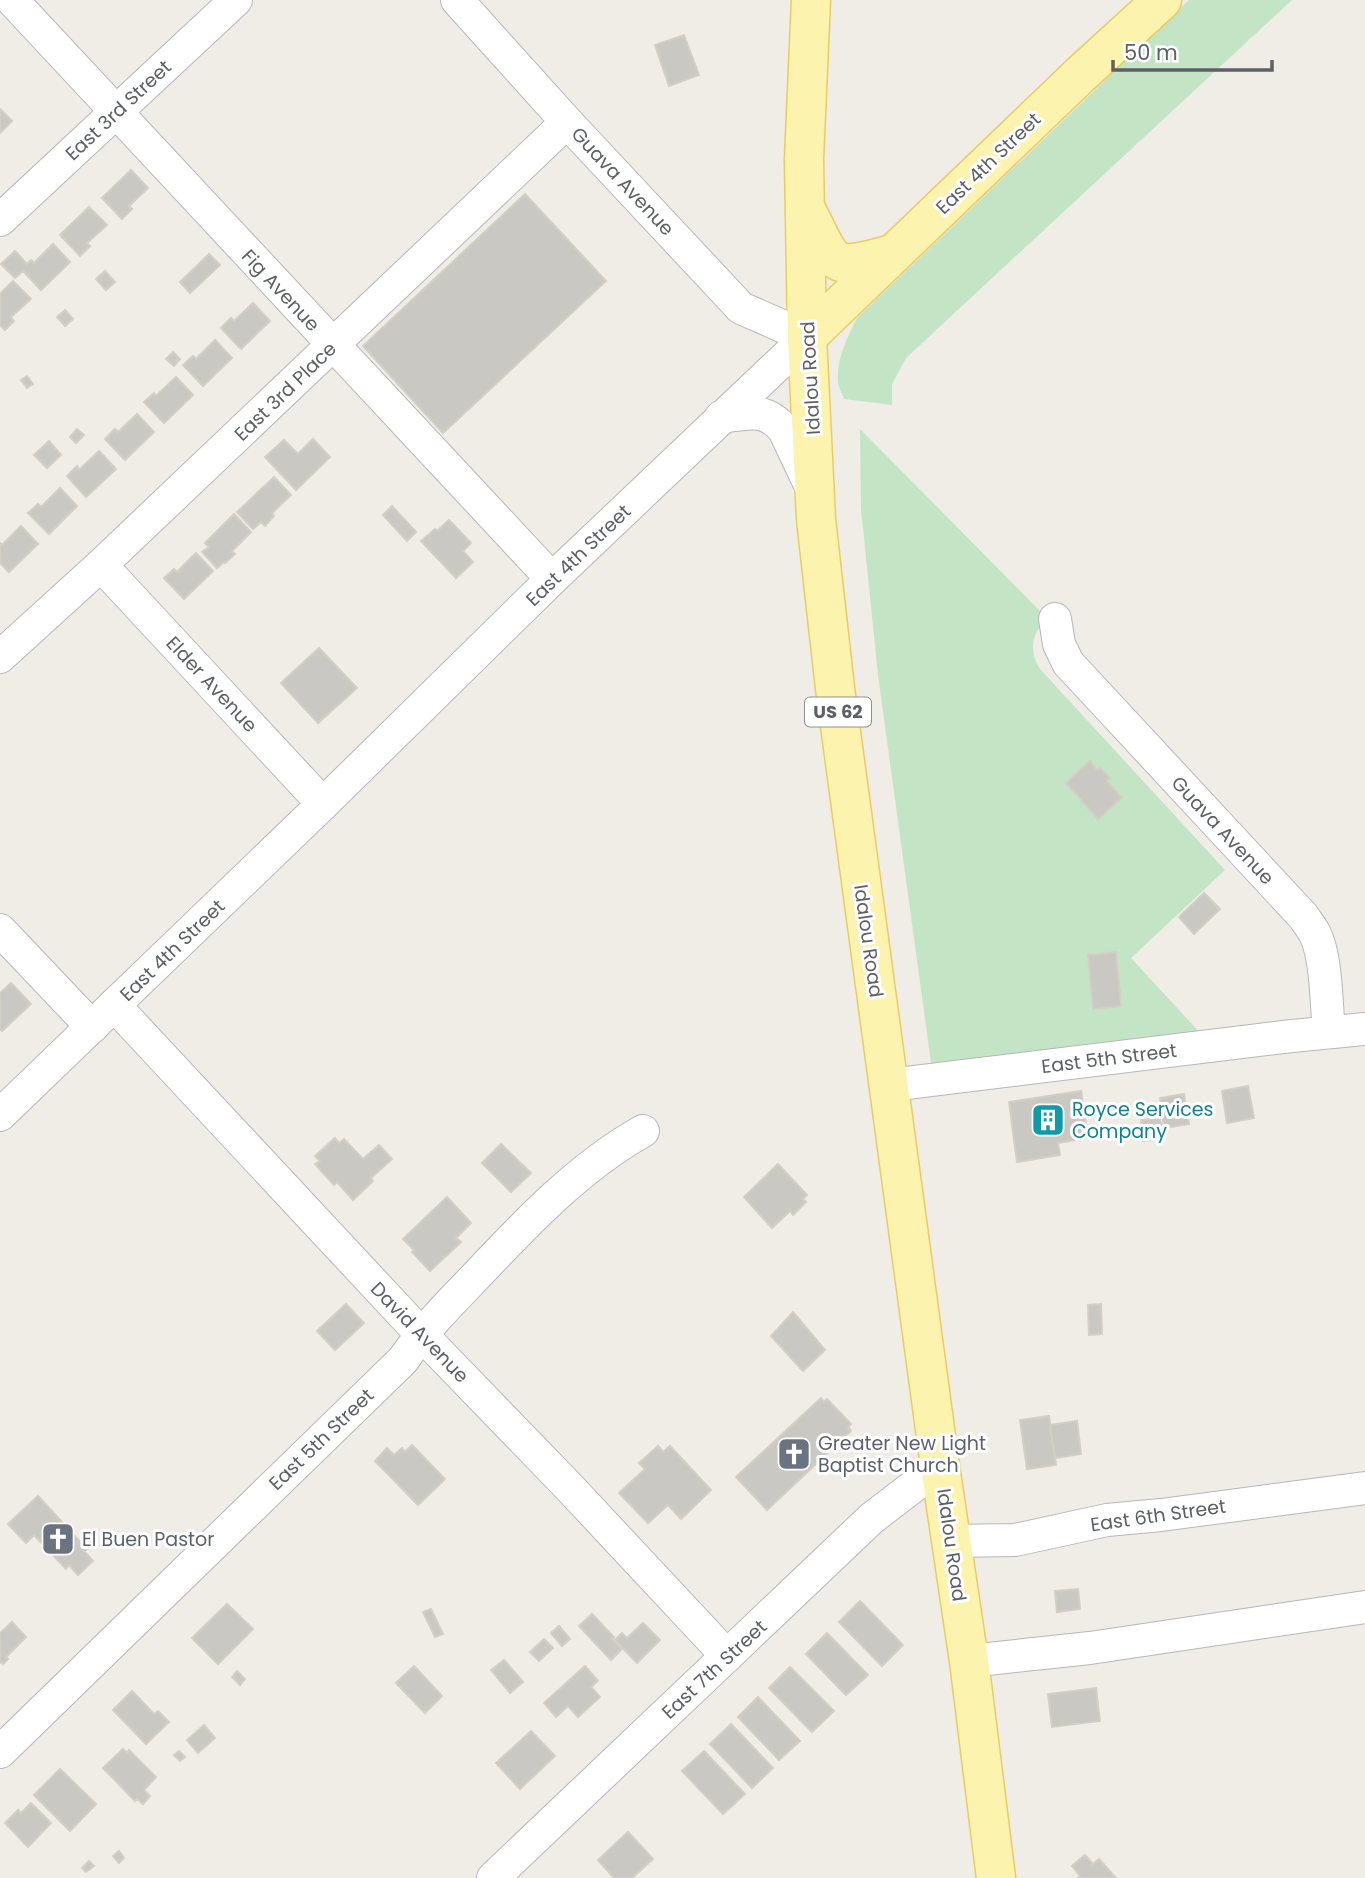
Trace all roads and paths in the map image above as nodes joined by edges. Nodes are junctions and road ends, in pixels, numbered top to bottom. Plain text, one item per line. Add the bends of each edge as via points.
1 (12, 0) edge
2 (236, 0) edge
3 (457, 0) edge
4 (811, 0) edge
5 (1162, 0) edge
6 (116, 112) junction
7 (567, 122) junction
8 (805, 206) junction
9 (0, 220) edge
10 (892, 254) junction
11 (807, 337) junction
12 (332, 345) junction
13 (721, 418) junction
14 (815, 496) junction
15 (101, 565) junction
16 (552, 579) junction
17 (1055, 619) dead end
18 (0, 657) edge
19 (323, 804) junction
20 (0, 930) edge
21 (114, 1005) junction
22 (92, 1027) junction
23 (1365, 1029) edge
24 (1329, 1032) junction
25 (890, 1085) junction
26 (0, 1115) edge
27 (643, 1131) dead end
28 (421, 1334) junction
29 (940, 1466) junction
30 (1365, 1488) edge
31 (951, 1541) junction
32 (1365, 1607) edge
33 (727, 1656) junction
34 (969, 1661) junction
35 (0, 1752) edge
36 (493, 1878) edge
37 (996, 1878) edge

1 - 6 street, Fig Avenue
2 - 6 street, East 3rd Street
3 - 7 street, Guava Avenue
4 - 8 main road, Idalou Road / US 62
5 - 10 main road, East 4th Street
6 - 9 street, East 3rd Street
6 - 12 street, Fig Avenue
7 - 11 street, Guava Avenue via 741,307
7 - 12 street, East 3rd Place
8 - 10 main road via 833,259 856,264
8 - 11 main road, Idalou Road / US 62
10 - 11 main road, East 4th Street
11 - 13 street, East 4th Street
11 - 14 main road, Idalou Road / US 62
12 - 15 street, East 3rd Place
12 - 16 street, Fig Avenue
13 - 14 street via 753,413 777,421
13 - 16 street, East 4th Street
14 - 25 main road, Idalou Road / US 62 via 835,688
15 - 18 street, East 3rd Place
15 - 19 street, Elder Avenue
16 - 19 street, East 4th Street
17 - 24 street, Guava Avenue via 1059,645 1068,663 1309,924 1321,953
19 - 21 street, East 4th Street
20 - 22 street
21 - 22 street, East 4th Street
21 - 28 street, David Avenue
22 - 26 street, East 4th Street
23 - 24 street
24 - 25 street, East 5th Street
25 - 29 main road, Idalou Road / US 62
27 - 28 street, East 5th Street via 594,1162 502,1248
28 - 33 street, David Avenue
28 - 35 street, East 5th Street via 403,1360
29 - 31 main road, Idalou Road / US 62
29 - 33 street, East 7th Street via 872,1518
30 - 31 street, East 6th Street via 1107,1520 1015,1540
31 - 34 main road, Idalou Road / US 62
32 - 34 street
33 - 36 street, East 7th Street
34 - 37 main road, Idalou Road / US 62

